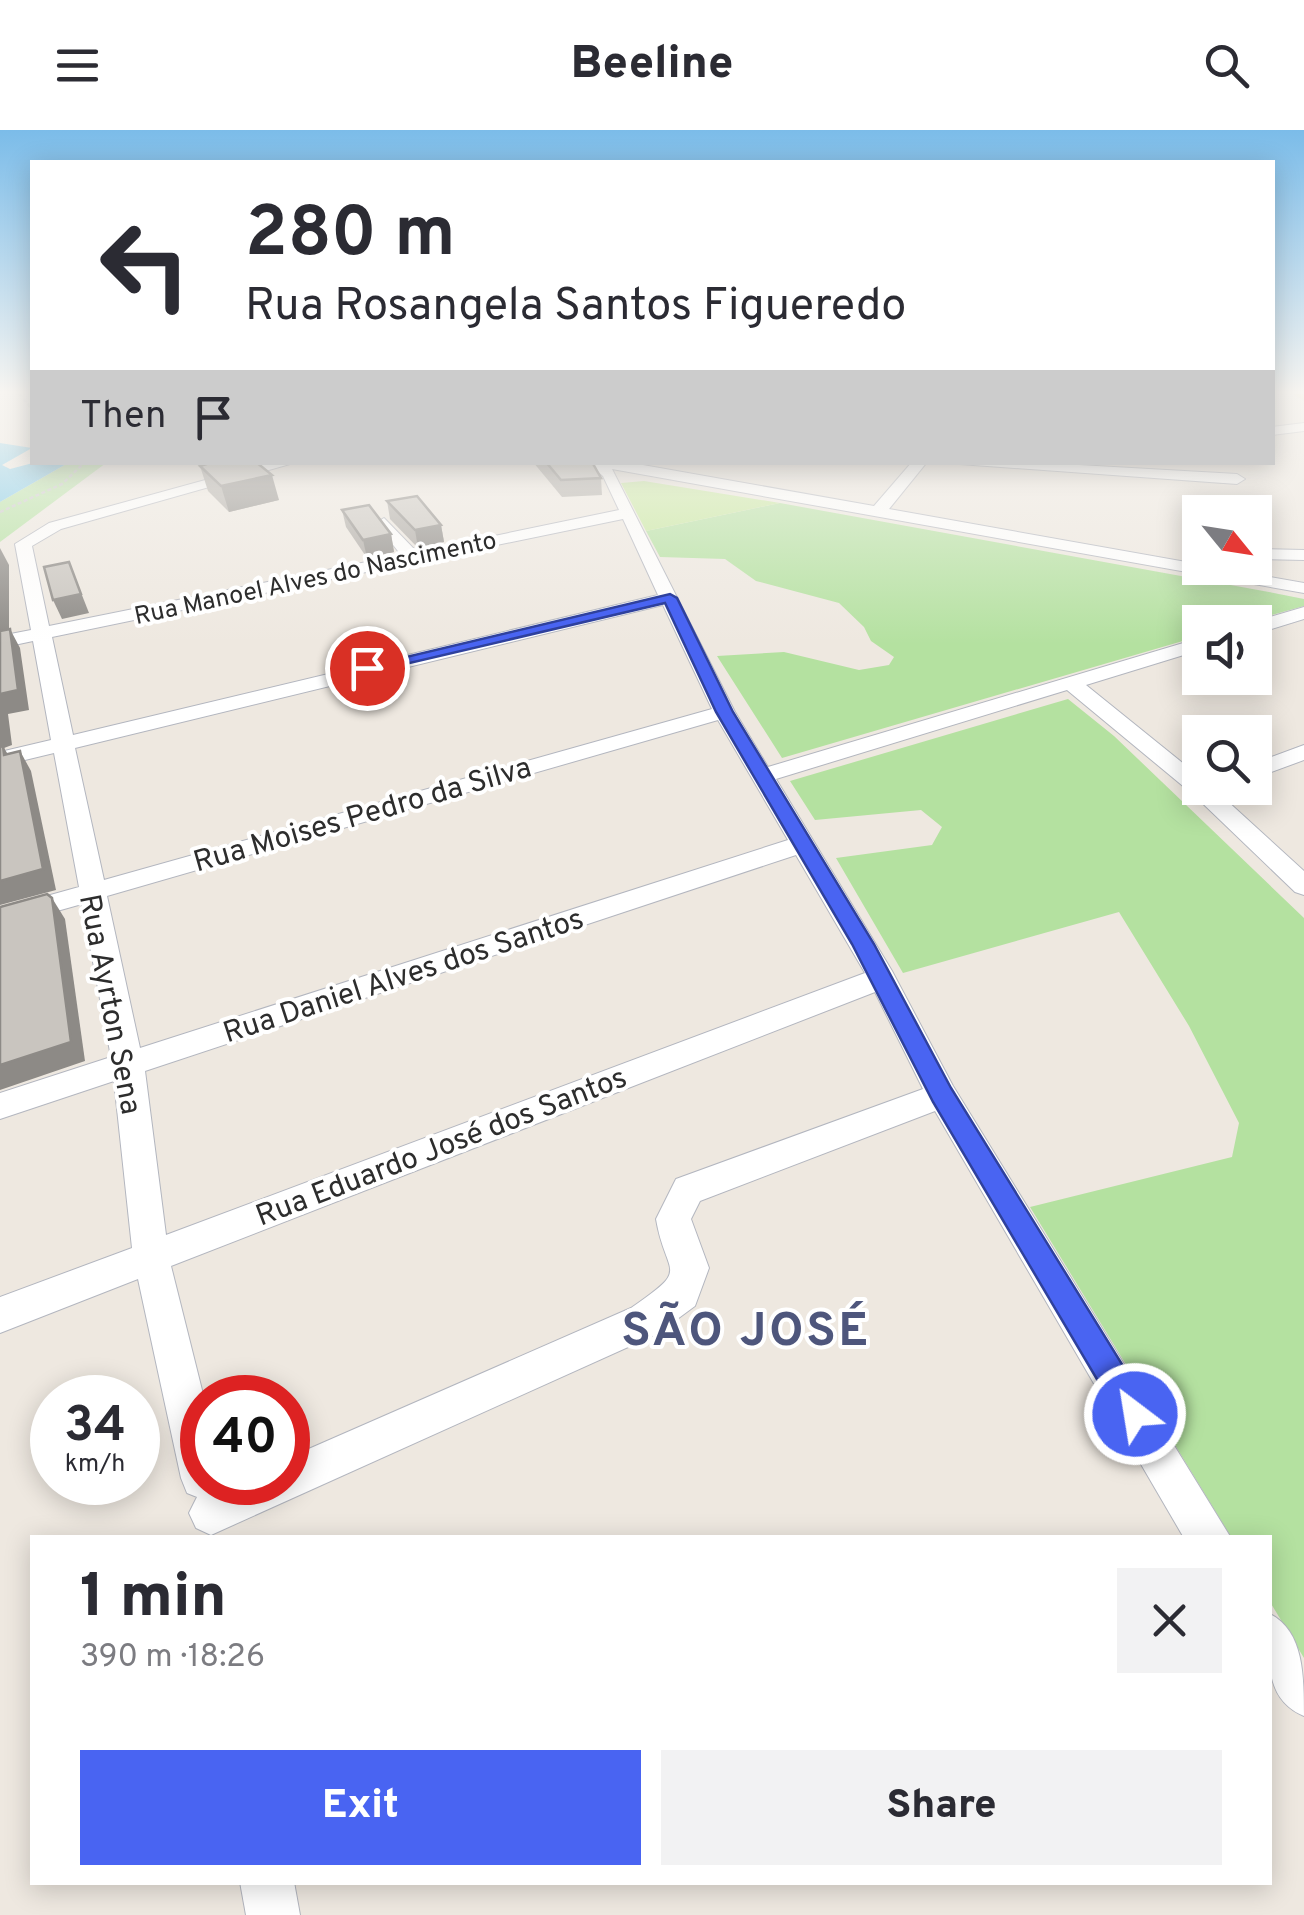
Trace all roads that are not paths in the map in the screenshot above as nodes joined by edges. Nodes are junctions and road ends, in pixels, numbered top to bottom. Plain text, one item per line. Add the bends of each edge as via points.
1 (236, 477) edge
2 (608, 477) edge
3 (667, 477) edge
4 (907, 477) edge
5 (1214, 477) edge
6 (1236, 479) dead end
7 (630, 513) junction
8 (877, 513) junction
9 (384, 524) edge
10 (1117, 554) junction
11 (1182, 554) edge
12 (1272, 554) edge
13 (1304, 555) edge
14 (412, 557) junction
15 (1304, 588) edge
16 (670, 598) junction
17 (1302, 615) edge
18 (1272, 623) edge
19 (42, 633) junction
20 (0, 642) edge
21 (1182, 649) edge
22 (1072, 683) junction
23 (724, 712) junction
24 (62, 744) junction
25 (1304, 752) edge
26 (0, 759) edge
27 (1272, 764) edge
28 (1182, 769) edge
29 (761, 776) junction
30 (1223, 805) edge
31 (805, 843) junction
32 (1304, 886) edge
33 (90, 892) junction
34 (0, 918) edge
35 (882, 978) junction
36 (128, 1064) junction
37 (942, 1095) junction
38 (0, 1106) edge
39 (151, 1257) junction
40 (0, 1314) edge
41 (180, 1382) edge
42 (310, 1469) edge
43 (1207, 1535) edge
44 (1272, 1640) edge
45 (1304, 1692) edge
46 (268, 1885) edge
47 (274, 1915) edge

1 - 19 street, Rua Ayrton Sena via 32,535 22,544
2 - 7 street
3 - 8 street
4 - 8 street
5 - 6 street
7 - 14 street, Rua Manoel Alves do Nascimento
7 - 16 street
8 - 10 street
9 - 14 street
10 - 11 street
10 - 15 street
12 - 13 street
14 - 19 street, Rua Manoel Alves do Nascimento
16 - 23 street
16 - 24 street
17 - 18 street
19 - 20 street, Rua Manoel Alves do Nascimento
19 - 24 street, Rua Ayrton Sena
21 - 22 street
22 - 28 street
22 - 29 street
23 - 29 street
23 - 33 street, Rua Moises Pedro da Silva
24 - 26 street
24 - 33 street, Rua Ayrton Sena
25 - 27 street
29 - 31 street
30 - 32 street
31 - 35 street
31 - 36 street, Rua Daniel Alves dos Santos
33 - 34 street, Rua Moises Pedro da Silva
33 - 36 street, Rua Ayrton Sena
35 - 37 street
35 - 39 street, Rua Eduardo José dos Santos
36 - 38 street, Rua Daniel Alves dos Santos
36 - 39 street, Rua Ayrton Sena
37 - 42 street via 688,1190 671,1220 691,1268 676,1301
37 - 43 street
39 - 40 street, Rua Eduardo José dos Santos
39 - 41 street, Rua Ayrton Sena
44 - 45 street
46 - 47 street

